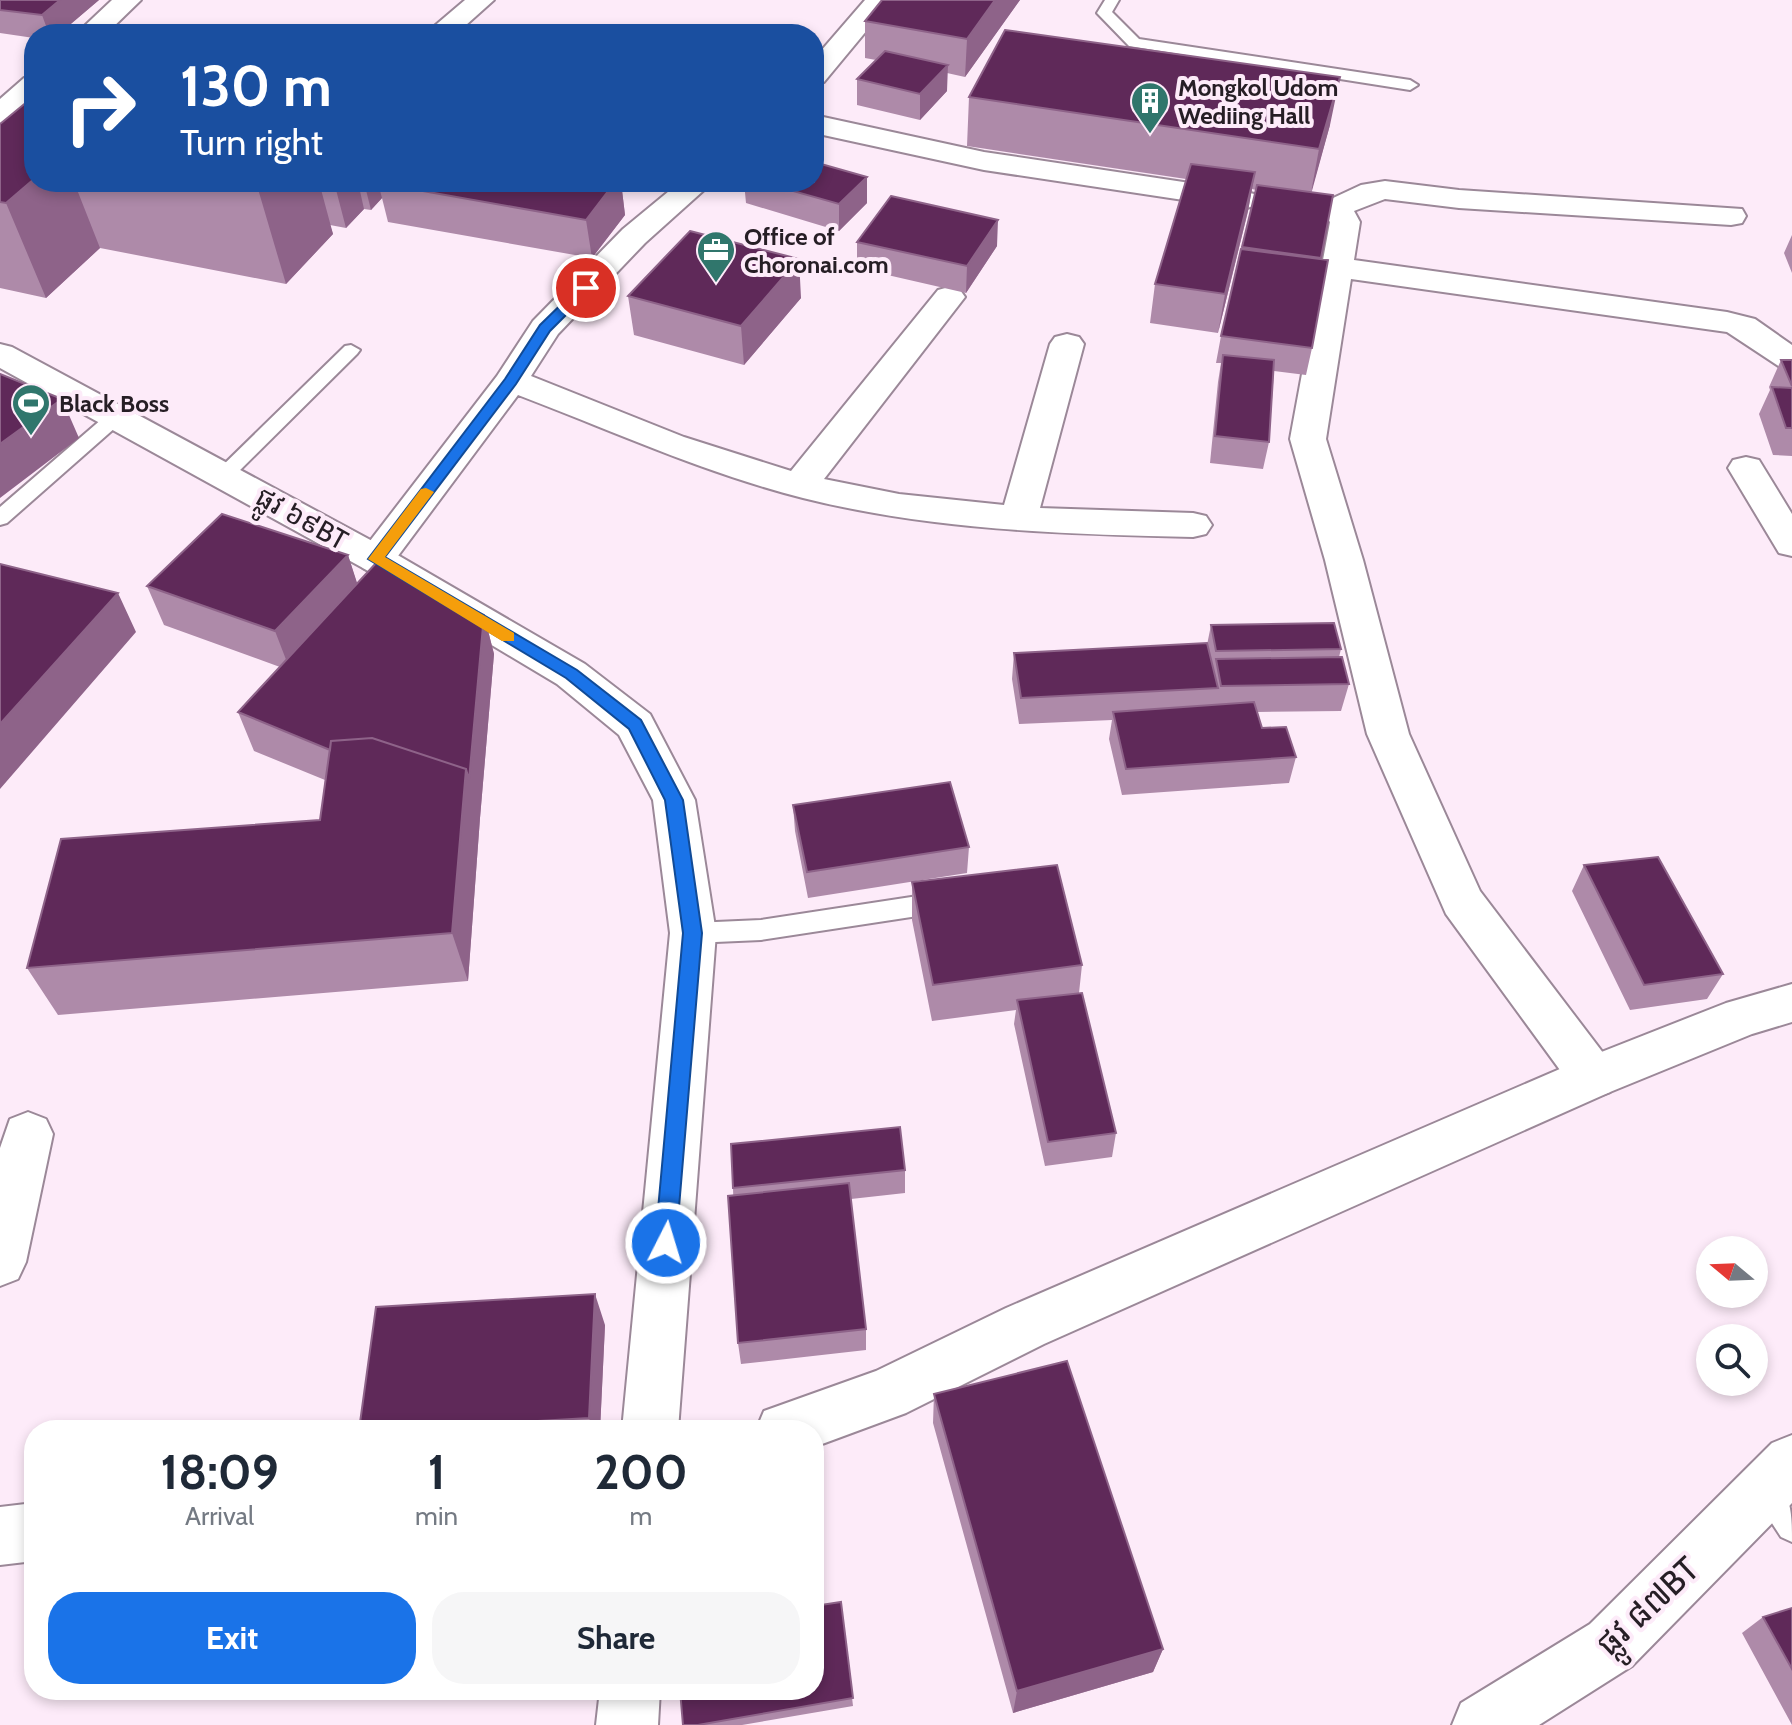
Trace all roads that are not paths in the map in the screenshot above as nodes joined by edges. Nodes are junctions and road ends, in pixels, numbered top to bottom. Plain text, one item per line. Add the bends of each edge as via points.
1 (128, 0) edge
2 (481, 0) edge
3 (879, 0) edge
4 (1112, 0) edge
5 (101, 24) edge
6 (451, 24) edge
7 (824, 64) edge
8 (1410, 85) dead end
9 (24, 93) edge
10 (0, 114) edge
11 (824, 126) edge
12 (686, 192) edge
13 (1337, 208) junction
14 (1731, 216) dead end
15 (1337, 267) junction
16 (949, 297) dead end
17 (1067, 344) dead end
18 (351, 350) dead end
19 (0, 354) edge
20 (1792, 360) edge
21 (511, 381) junction
22 (117, 416) junction
23 (1746, 468) dead end
24 (224, 475) junction
25 (800, 485) junction
26 (0, 518) edge
27 (1018, 520) junction
28 (1193, 525) dead end
29 (1792, 544) edge
30 (376, 559) junction
31 (966, 899) edge
32 (693, 933) junction
33 (1792, 1003) edge
34 (1593, 1077) junction
35 (28, 1134) dead end
36 (0, 1262) edge
37 (651, 1420) edge
38 (813, 1420) edge
39 (1783, 1494) edge
40 (24, 1533) edge
41 (0, 1536) edge
42 (629, 1700) edge
43 (627, 1725) edge
44 (1483, 1725) edge

1 - 5 street
2 - 6 street
3 - 7 street
4 - 8 lane via 1104,13 1134,43
9 - 10 street
11 - 13 street via 984,161 1321,211
12 - 21 street via 634,236 545,328
13 - 14 street via 1385,190
13 - 15 street via 1345,222
15 - 20 street via 1727,322 1743,326
15 - 34 street via 1308,439 1388,734 1462,901
16 - 25 street
17 - 27 street
18 - 24 lane
19 - 22 street, ផ្លូវ ៦៩BT
21 - 25 street via 693,451
21 - 30 street
22 - 24 street, ផ្លូវ ៦៩BT
22 - 26 lane
23 - 29 street
24 - 30 street, ផ្លូវ ៦៩BT
25 - 27 street via 925,511
27 - 28 street
30 - 32 street, ផ្លូវ ៦៩BT via 571,674 635,725 674,800
31 - 32 lane via 761,930
32 - 37 street, ផ្លូវ ៦៩BT
33 - 34 street
34 - 38 street via 1025,1326 887,1394
35 - 36 street
39 - 44 street, ផ្លូវ ៨៧BT via 1611,1645
40 - 41 street
42 - 43 street

